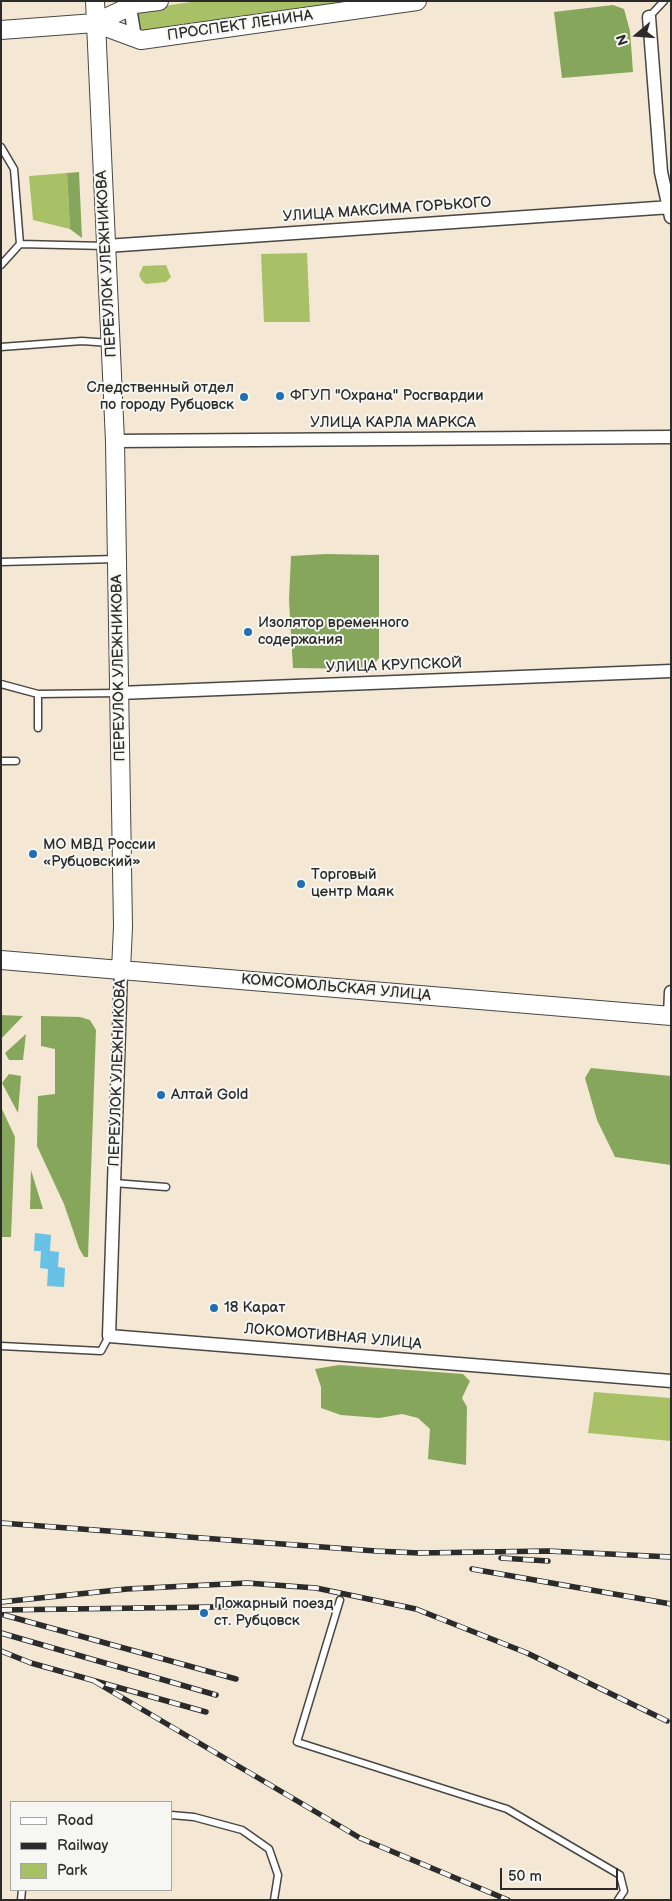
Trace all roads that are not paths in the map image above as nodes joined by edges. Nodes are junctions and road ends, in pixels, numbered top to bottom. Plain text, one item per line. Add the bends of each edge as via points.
1 (95, 1) edge
2 (159, 1) edge
3 (418, 1) edge
4 (664, 1) edge
5 (130, 6) junction
6 (649, 17) joint
7 (95, 23) junction
8 (1, 30) edge
9 (135, 38) junction
10 (1, 147) edge
11 (670, 210) edge
12 (20, 244) junction
13 (106, 246) junction
14 (1, 265) edge
15 (110, 343) junction
16 (1, 347) edge
17 (671, 436) edge
18 (115, 441) junction
19 (117, 559) junction
20 (1, 562) edge
21 (671, 671) edge
22 (1, 684) edge
23 (119, 693) junction
24 (38, 694) junction
25 (38, 728) dead end
26 (1, 761) edge
27 (16, 762) dead end
28 (1, 960) edge
29 (121, 970) junction
30 (671, 992) edge
31 (670, 1016) edge
32 (114, 1183) junction
33 (166, 1187) dead end
34 (109, 1336) junction
35 (1, 1346) edge
36 (671, 1380) edge
37 (340, 1600) dead end
38 (172, 1815) edge
39 (274, 1900) edge
40 (618, 1900) edge

1 - 7 main road, ПЕРЕУЛОК УЛЕЖНИКОВА
2 - 5 main road, ПРОСПЕКТ ЛЕНИНА
3 - 9 main road, ПРОСПЕКТ ЛЕНИНА via 141,40
4 - 6 lane
5 - 7 main road, ПРОСПЕКТ ЛЕНИНА
5 - 9 street
6 - 11 street via 661,172
7 - 8 main road, ПРОСПЕКТ ЛЕНИНА
7 - 9 main road, ПРОСПЕКТ ЛЕНИНА
7 - 13 main road, ПЕРЕУЛОК УЛЕЖНИКОВА
10 - 12 lane via 14,169
11 - 13 street, УЛИЦА МАКСИМА ГОРЬКОГО
12 - 13 lane
12 - 14 lane
13 - 15 main road, ПЕРЕУЛОК УЛЕЖНИКОВА
15 - 16 lane via 82,341
15 - 18 main road, ПЕРЕУЛОК УЛЕЖНИКОВА
17 - 18 street, УЛИЦА КАРЛА МАРКСА
18 - 19 main road, ПЕРЕУЛОК УЛЕЖНИКОВА
19 - 20 lane
19 - 23 main road, ПЕРЕУЛОК УЛЕЖНИКОВА
21 - 23 street, УЛИЦА КРУПСКОЙ
22 - 24 lane
23 - 24 lane
23 - 29 main road, ПЕРЕУЛОК УЛЕЖНИКОВА
24 - 25 lane
26 - 27 lane
28 - 29 main road, КОМСОМОЛЬСКАЯ УЛИЦА
29 - 31 main road, КОМСОМОЛЬСКАЯ УЛИЦА
29 - 32 street, ПЕРЕУЛОК УЛЕЖНИКОВА
30 - 31 street
32 - 33 lane
32 - 34 street, ПЕРЕУЛОК УЛЕЖНИКОВА
34 - 35 lane via 101,1351
34 - 36 street, ЛОКОМОТИВНАЯ УЛИЦА
37 - 40 lane via 297,1742 507,1809 620,1874 624,1891
38 - 39 lane via 194,1817 242,1830 269,1849 278,1875

